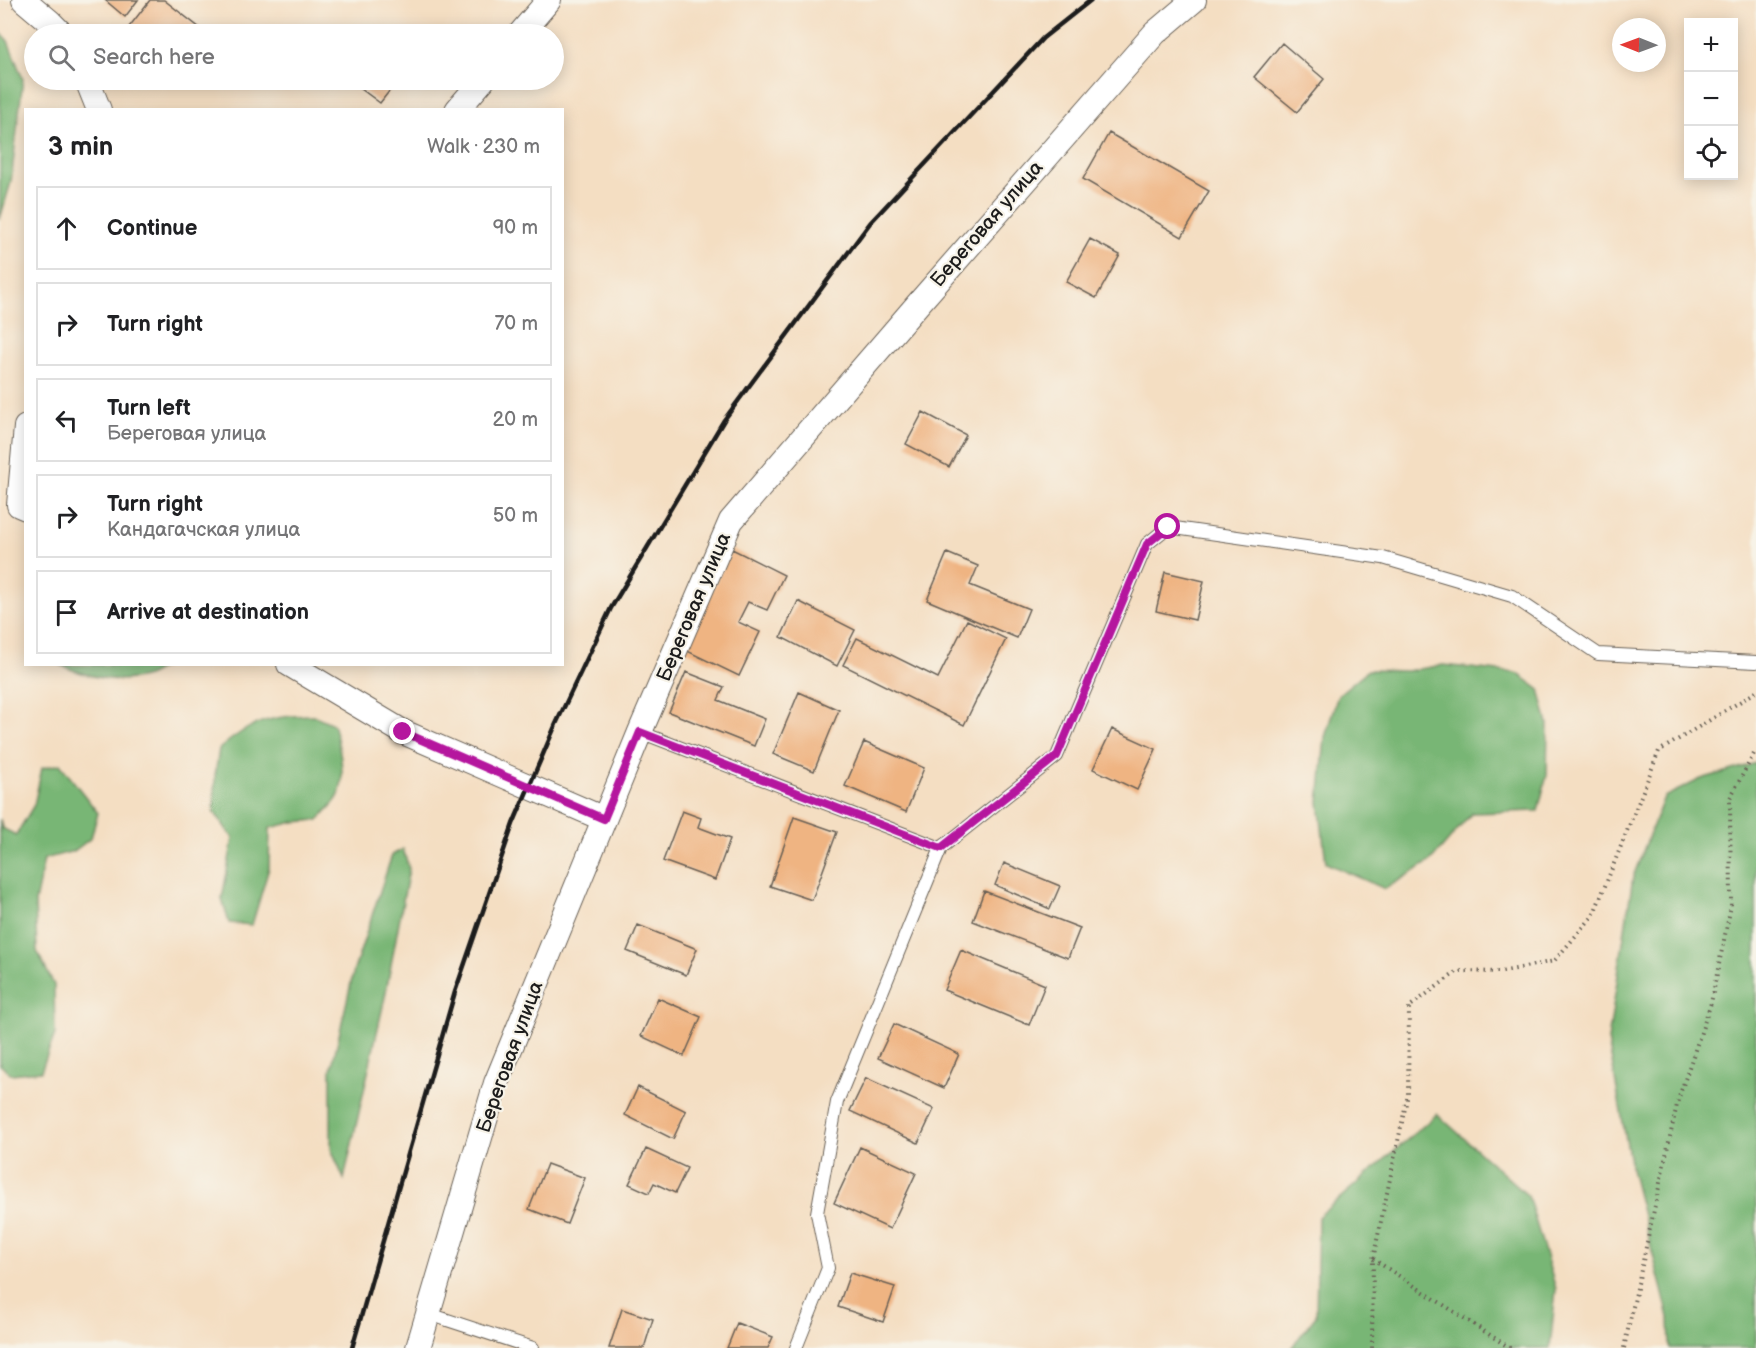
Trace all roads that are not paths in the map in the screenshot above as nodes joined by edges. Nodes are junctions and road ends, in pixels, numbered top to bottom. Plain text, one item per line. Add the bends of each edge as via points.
1 (24, 0) edge
2 (549, 0) edge
3 (1194, 0) edge
4 (53, 24) edge
5 (529, 24) edge
6 (91, 90) edge
7 (475, 90) edge
8 (98, 108) edge
9 (460, 108) edge
10 (24, 441) edge
11 (15, 504) edge
12 (1756, 662) edge
13 (292, 666) edge
14 (640, 732) junction
15 (604, 819) junction
16 (941, 848) junction
17 (429, 1314) junction
18 (418, 1348) edge
19 (533, 1348) edge
20 (796, 1348) edge

1 - 4 street
2 - 5 street
3 - 14 street, Береговая улица via 1155,33 731,521
6 - 8 street
7 - 9 street
10 - 11 street
12 - 16 lane via 1598,654 1512,596 1383,558 1168,527 1147,544 1057,756
13 - 15 street via 403,732
14 - 15 street, Береговая улица
14 - 16 lane
15 - 17 street, Береговая улица via 496,1083
16 - 20 lane via 837,1102 817,1213 828,1268
17 - 18 street, Береговая улица
17 - 19 lane

